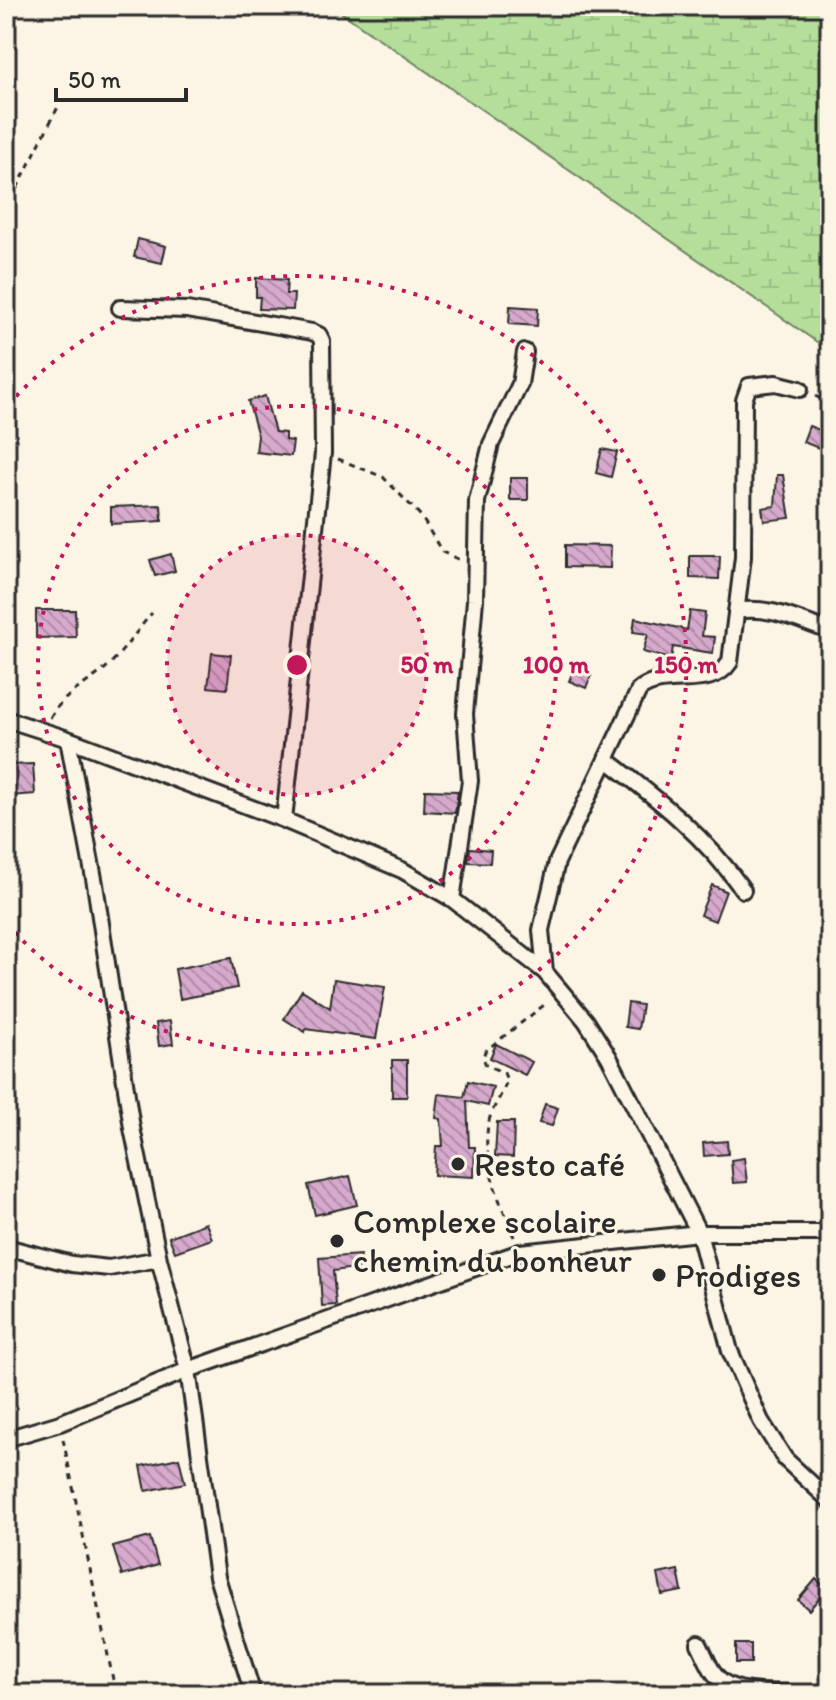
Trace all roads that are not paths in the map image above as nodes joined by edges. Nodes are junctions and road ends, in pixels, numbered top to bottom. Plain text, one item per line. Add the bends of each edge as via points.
1 (120, 308) dead end
2 (525, 352) dead end
3 (800, 389) dead end
4 (736, 611) junction
5 (827, 628) edge
6 (6, 719) edge
7 (68, 739) junction
8 (607, 760) junction
9 (284, 820) junction
10 (743, 890) dead end
11 (452, 899) junction
12 (545, 972) junction
13 (699, 1233) junction
14 (830, 1233) edge
15 (6, 1247) edge
16 (159, 1259) junction
17 (188, 1370) junction
18 (6, 1439) edge
19 (830, 1501) edge
20 (699, 1644) dead end
21 (253, 1694) edge
22 (799, 1694) edge

1 - 9 street via 187,310 319,335 322,341 323,453
2 - 11 street via 520,384 491,444 477,501 465,714 470,781
3 - 4 street via 761,383 749,386 744,400 743,557
4 - 5 street via 770,610
4 - 8 street via 730,662 724,670 645,685
6 - 7 street
7 - 9 street
7 - 16 street via 132,1128
8 - 10 street via 689,828
8 - 12 street via 557,862 541,930
9 - 11 street via 402,870
11 - 12 street
12 - 13 street via 609,1057
13 - 14 street
13 - 17 street via 520,1252
13 - 19 street via 730,1351 761,1421 785,1459
15 - 16 street via 109,1268
16 - 17 street
17 - 18 street via 60,1423
17 - 21 street via 217,1577
20 - 22 street via 724,1682

